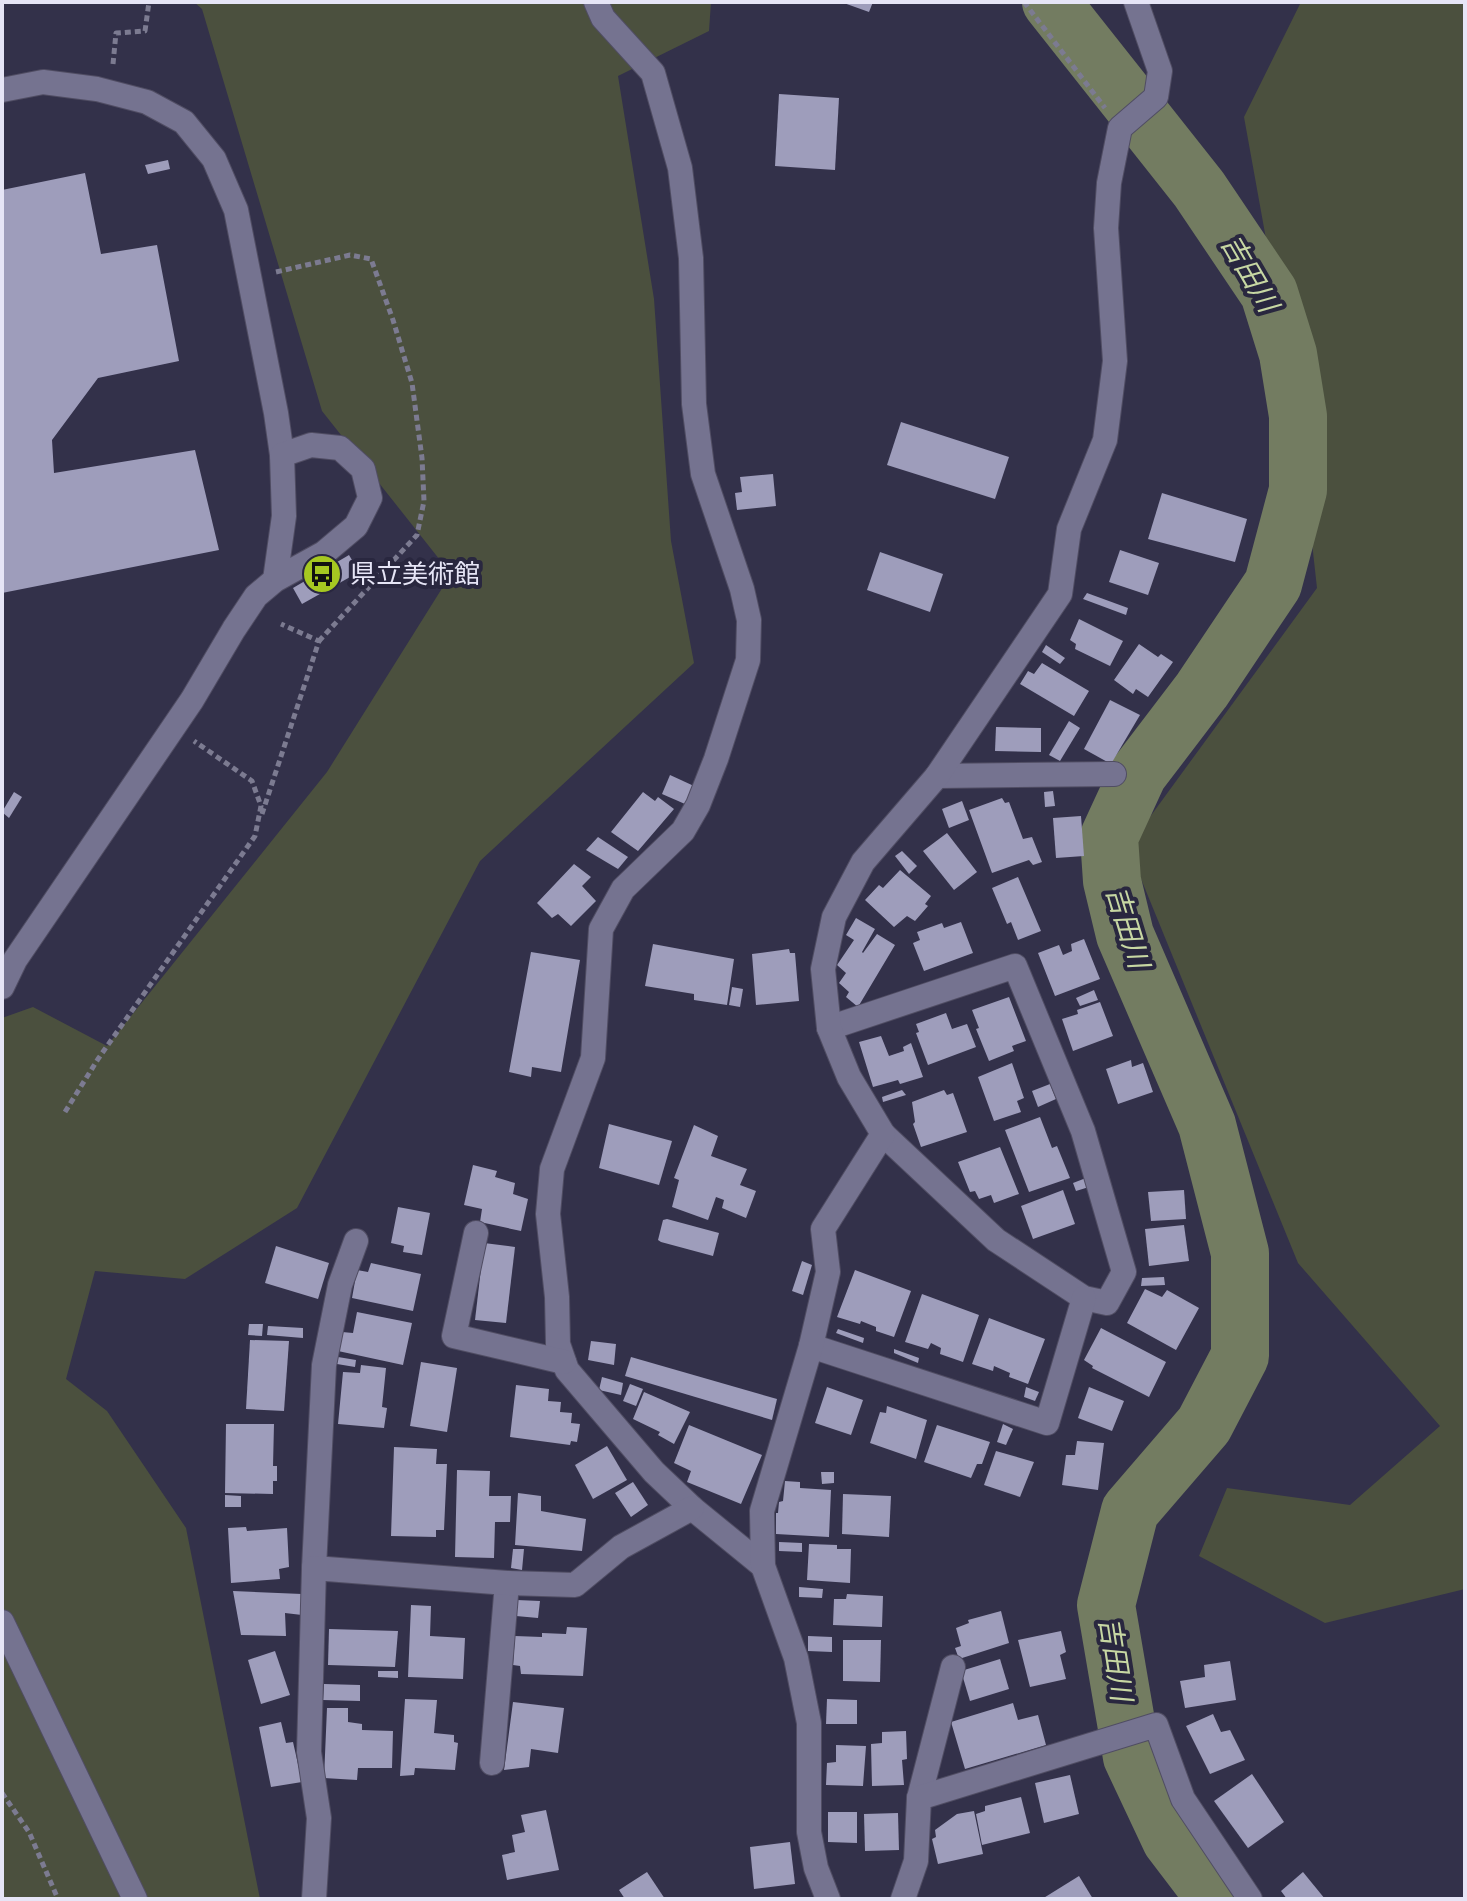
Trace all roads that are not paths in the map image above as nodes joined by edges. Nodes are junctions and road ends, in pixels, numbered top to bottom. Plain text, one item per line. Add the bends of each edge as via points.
1 (596, 2) edge
2 (1136, 2) edge
3 (2, 90) edge
4 (282, 455) junction
5 (275, 580) junction
6 (1114, 774) dead end
7 (937, 776) junction
8 (2, 987) edge
9 (829, 1028) junction
10 (883, 1134) junction
11 (476, 1233) dead end
12 (356, 1241) dead end
13 (1084, 1298) junction
14 (811, 1346) junction
15 (564, 1362) junction
16 (692, 1508) junction
17 (763, 1566) junction
18 (314, 1568) junction
19 (507, 1583) junction
20 (2, 1622) edge
21 (953, 1667) dead end
22 (492, 1763) dead end
23 (919, 1798) junction
24 (135, 1899) edge
25 (314, 1899) edge
26 (828, 1899) edge
27 (903, 1899) edge
28 (1250, 1899) edge

1 - 15 street via 603,18 653,73 680,168 691,258 694,404 703,474 749,620 748,660 698,805 683,831 623,889 601,929 593,1058 552,1169 548,1214 558,1344
2 - 7 street via 1160,71 1156,97 1120,128 1109,183 1106,228 1115,361 1105,440 1069,529 1060,594
3 - 4 street via 43,82 147,102 184,122 214,159 236,210
4 - 5 street via 284,516
4 - 5 street via 311,445 340,448 363,469 370,498 356,526 324,553
5 - 8 street via 256,596
6 - 7 street
7 - 9 street via 863,862 834,917 823,969
9 - 10 street via 849,1077
9 - 13 street via 1015,966 1083,1131 1124,1272 1107,1303
10 - 13 street via 996,1240
10 - 14 street via 823,1229 828,1272
11 - 15 street via 454,1336
12 - 18 street via 340,1285 324,1365
13 - 14 street via 1047,1423
14 - 17 street via 762,1511
15 - 16 street via 611,1424
16 - 17 street
16 - 19 street via 621,1547 575,1585
17 - 26 street via 796,1658 809,1723 809,1832
18 - 19 street
18 - 25 street via 309,1752 319,1818
19 - 22 street
20 - 24 street
21 - 23 street
23 - 27 street via 916,1861
23 - 28 street via 1156,1725 1183,1799

